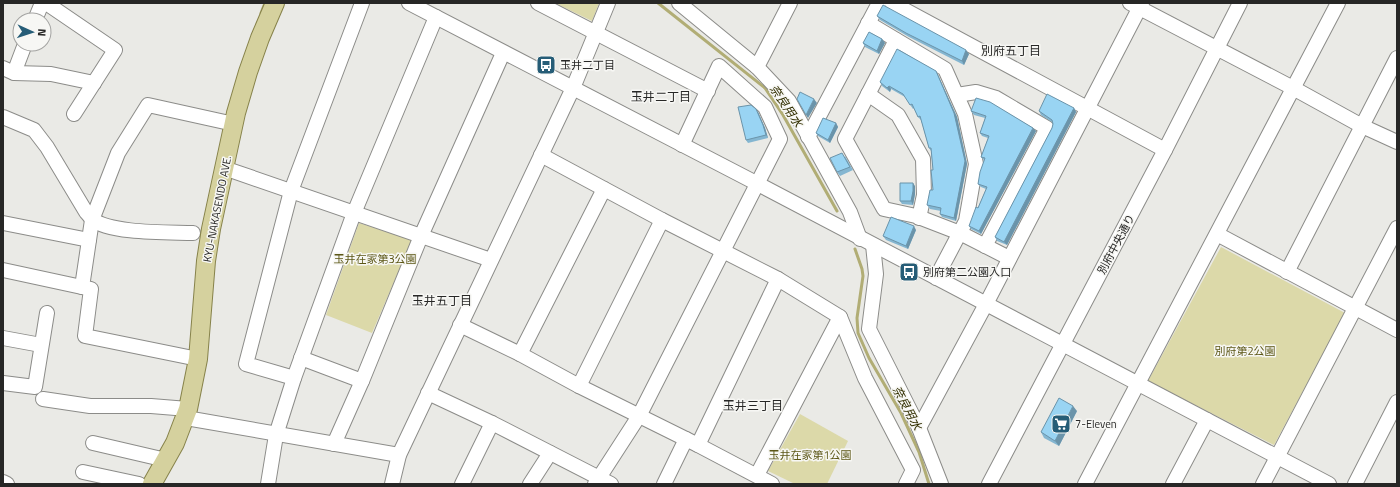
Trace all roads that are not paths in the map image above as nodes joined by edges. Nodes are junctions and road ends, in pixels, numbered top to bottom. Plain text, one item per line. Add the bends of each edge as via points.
1 (46, 3) edge
2 (275, 3) edge
3 (362, 3) edge
4 (409, 3) edge
5 (538, 3) edge
6 (608, 3) edge
7 (790, 3) edge
8 (879, 3) edge
9 (892, 3) edge
10 (1240, 3) edge
11 (1338, 3) edge
12 (687, 5) edge
13 (1137, 5) edge
14 (436, 17) junction
15 (868, 23) junction
16 (596, 34) junction
17 (896, 40) junction
18 (1216, 48) junction
19 (20, 52) edge
20 (503, 52) junction
21 (1397, 58) edge
22 (757, 67) junction
23 (8, 71) edge
24 (94, 83) junction
25 (573, 88) junction
26 (1293, 88) junction
27 (708, 91) junction
28 (868, 94) junction
29 (957, 95) junction
30 (1087, 108) junction
31 (74, 114) dead end
32 (3, 117) edge
33 (234, 124) junction
34 (1362, 126) junction
35 (808, 137) junction
36 (1397, 142) edge
37 (682, 145) junction
38 (1165, 150) junction
39 (541, 155) junction
40 (224, 168) junction
41 (758, 184) junction
42 (604, 188) junction
43 (291, 191) junction
44 (354, 213) junction
45 (919, 218) junction
46 (92, 220) junction
47 (662, 220) junction
48 (3, 223) edge
49 (1397, 228) edge
50 (193, 233) dead end
51 (960, 233) junction
52 (1216, 234) junction
53 (421, 236) junction
54 (89, 240) junction
55 (867, 242) junction
56 (985, 246) junction
57 (723, 251) junction
58 (1009, 258) junction
59 (491, 260) junction
60 (3, 270) edge
61 (1287, 272) junction
62 (936, 278) junction
63 (778, 279) junction
64 (82, 287) junction
65 (986, 304) junction
66 (1355, 308) junction
67 (47, 313) dead end
68 (840, 317) junction
69 (460, 325) junction
70 (1397, 330) edge
71 (3, 338) edge
72 (1063, 344) junction
73 (41, 345) junction
74 (520, 354) junction
75 (301, 358) junction
76 (198, 359) junction
77 (294, 378) junction
78 (362, 381) junction
79 (3, 383) edge
80 (1138, 384) junction
81 (579, 386) junction
82 (428, 393) junction
83 (43, 399) dead end
84 (1397, 402) edge
85 (187, 413) junction
86 (638, 416) junction
87 (1207, 420) junction
88 (492, 423) junction
89 (919, 428) junction
90 (276, 435) junction
91 (692, 442) junction
92 (93, 443) dead end
93 (334, 444) junction
94 (550, 453) junction
95 (399, 455) junction
96 (1278, 457) junction
97 (166, 460) junction
98 (83, 472) dead end
99 (757, 475) junction
100 (3, 482) edge
101 (602, 482) edge
102 (7, 484) edge
103 (139, 484) edge
104 (152, 484) edge
105 (268, 484) edge
106 (392, 484) edge
107 (462, 484) edge
108 (530, 484) edge
109 (664, 484) edge
110 (772, 484) edge
111 (906, 484) edge
112 (941, 484) edge
113 (989, 484) edge
114 (1085, 484) edge
115 (1173, 484) edge
116 (1263, 484) edge
117 (1329, 484) edge
118 (1355, 484) edge

1 - 24 street via 115,50
2 - 33 main road, KYU-NAKASENDO AVE. via 248,72
3 - 43 street
4 - 14 street
5 - 16 street
6 - 16 street
7 - 22 street
8 - 15 street
9 - 30 street
10 - 18 street, 別府中央通り
11 - 26 street
12 - 22 street
13 - 18 street
13 - 30 street
14 - 20 street
14 - 44 street
15 - 17 street
15 - 35 street
16 - 25 street
16 - 27 street
17 - 28 street
17 - 29 street via 945,69
18 - 26 street
18 - 38 street, 別府中央通り
19 - 23 street
20 - 25 street
20 - 53 street
21 - 34 street
22 - 35 street via 789,101
23 - 24 street via 51,74
24 - 31 street
25 - 37 street
25 - 39 street
26 - 34 street
26 - 52 street
27 - 37 street
27 - 41 street via 719,66 765,107 780,139
28 - 45 street via 898,115 922,159 924,195
28 - 45 street via 846,138 884,209
29 - 51 street via 965,114 976,164 966,221
29 - 56 street via 976,92 996,98 1048,128
30 - 38 street
30 - 58 street
32 - 46 street via 34,130
33 - 40 main road, KYU-NAKASENDO AVE.
33 - 46 street via 148,105 118,153
34 - 36 street
34 - 61 street
35 - 55 street
37 - 41 street
38 - 72 street, 別府中央通り
39 - 42 street
39 - 59 street
40 - 43 street
40 - 76 main road, KYU-NAKASENDO AVE. via 206,261
41 - 55 street
41 - 57 street
42 - 47 street
42 - 74 street
43 - 44 street
43 - 77 street via 246,364
44 - 53 street
44 - 75 street
45 - 51 street
46 - 50 street via 123,230
46 - 54 street
47 - 57 street
47 - 81 street
48 - 54 street
49 - 66 street
51 - 56 street
51 - 62 street
52 - 61 street
52 - 80 street
53 - 59 street
53 - 78 street
54 - 64 street
55 - 62 street
55 - 89 street via 876,274 869,329
56 - 58 street
57 - 63 street
57 - 86 street
58 - 65 street
59 - 69 street
60 - 64 street
61 - 66 street
62 - 65 street
63 - 68 street
63 - 91 street
64 - 76 street via 91,289 84,336
65 - 72 street
65 - 89 street
66 - 70 street
66 - 96 street
67 - 73 street
68 - 99 street
68 - 111 street via 865,378 913,470
69 - 74 street
69 - 82 street
71 - 73 street
72 - 80 street
72 - 113 street, 別府中央通り
73 - 79 street via 35,387
74 - 81 street
75 - 77 street
75 - 78 street
76 - 85 main road, KYU-NAKASENDO AVE.
77 - 90 street
78 - 93 street
80 - 87 street
80 - 114 street
81 - 86 street
82 - 88 street
82 - 95 street
83 - 85 street via 90,406 151,406
84 - 118 street
85 - 90 street
85 - 97 main road, KYU-NAKASENDO AVE. via 176,443
86 - 91 street
86 - 101 street
87 - 96 street
87 - 115 street
88 - 94 street
88 - 107 street
89 - 112 street
90 - 93 street
90 - 105 street
91 - 99 street
91 - 109 street
92 - 97 street
93 - 95 street
94 - 101 street
94 - 108 street
95 - 106 street
96 - 116 street
96 - 117 street
97 - 104 main road, KYU-NAKASENDO AVE.
98 - 103 street
99 - 110 street
100 - 102 street

